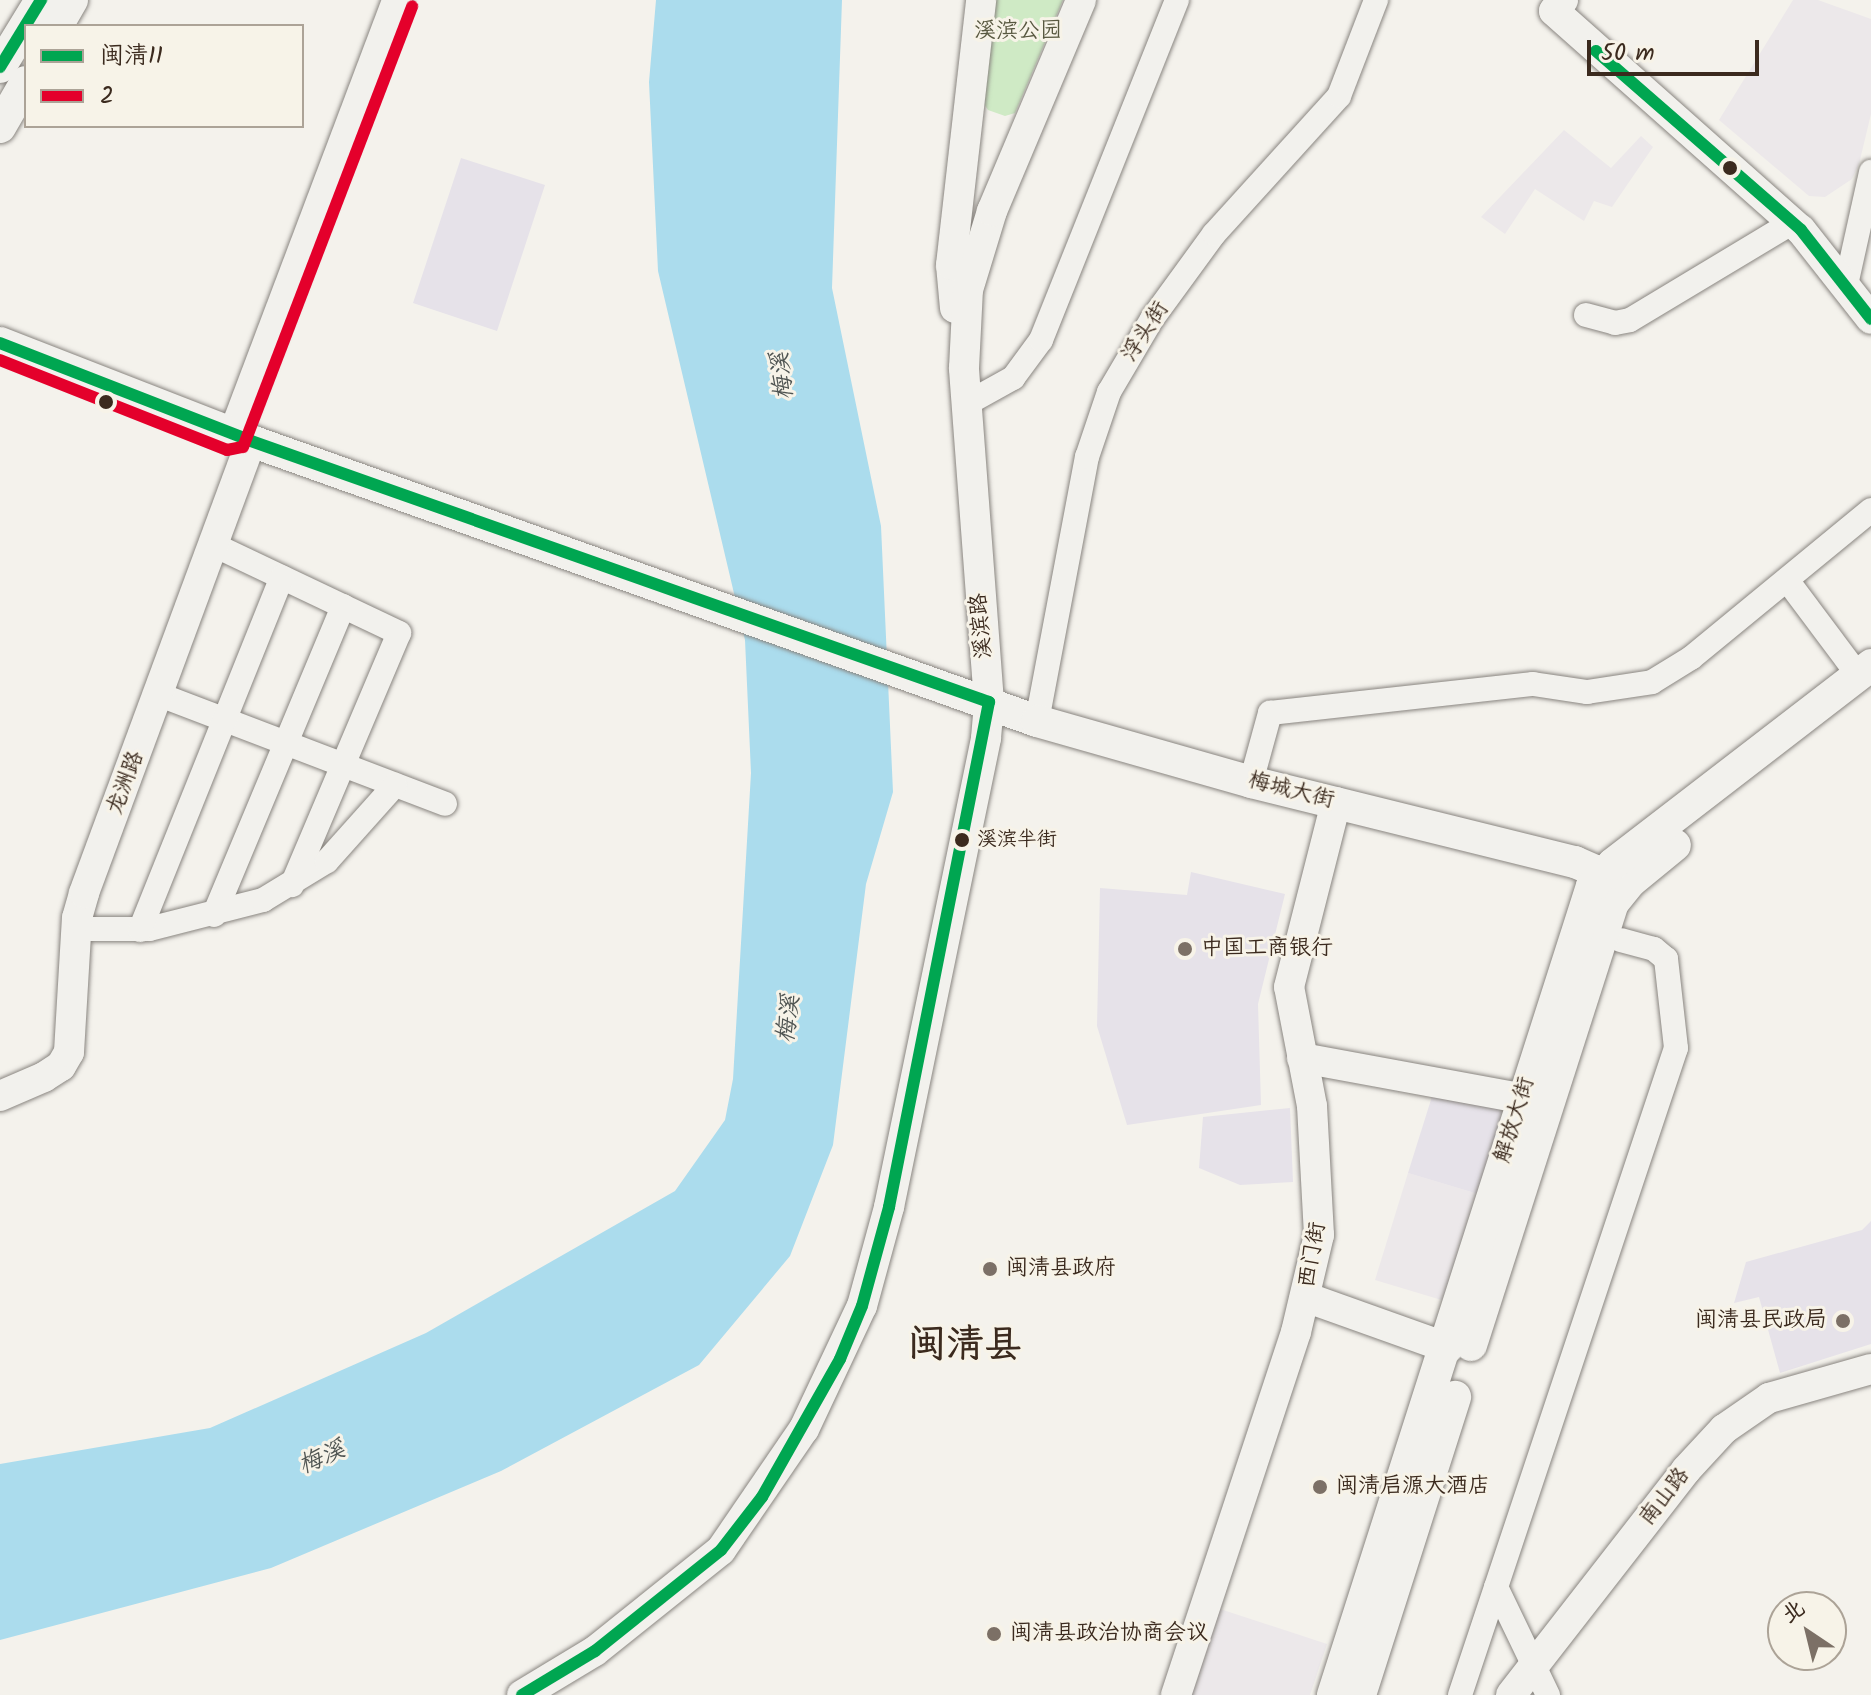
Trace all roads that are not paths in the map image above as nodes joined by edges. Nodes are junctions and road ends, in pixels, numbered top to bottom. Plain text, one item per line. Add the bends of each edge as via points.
1 (41, 0) edge
2 (72, 0) edge
3 (397, 0) edge
4 (981, 0) edge
5 (1081, 0) edge
6 (1177, 0) edge
7 (1376, 0) edge
8 (1563, 0) edge
9 (26, 24) edge
10 (58, 24) edge
11 (24, 28) edge
12 (0, 67) edge
13 (24, 85) edge
14 (0, 127) edge
15 (1871, 172) edge
16 (1793, 222) junction
17 (1846, 285) junction
18 (1586, 315) dead end
19 (1871, 319) edge
20 (0, 343) edge
21 (964, 368) junction
22 (966, 404) junction
23 (242, 438) junction
24 (1871, 510) edge
25 (214, 545) junction
26 (282, 577) junction
27 (1787, 580) junction
28 (343, 606) junction
29 (1867, 677) edge
30 (160, 695) junction
31 (989, 702) junction
32 (225, 719) junction
33 (1037, 721) junction
34 (286, 743) junction
35 (344, 765) junction
36 (1251, 782) junction
37 (395, 785) junction
38 (1336, 802) junction
39 (445, 804) dead end
40 (1611, 884) junction
41 (292, 885) junction
42 (214, 915) junction
43 (76, 929) junction
44 (140, 930) junction
45 (1621, 940) dead end
46 (1302, 1058) junction
47 (0, 1096) edge
48 (1521, 1098) junction
49 (1305, 1297) junction
50 (1448, 1348) junction
51 (1871, 1369) edge
52 (1496, 1587) junction
53 (1533, 1663) junction
54 (522, 1695) edge
55 (1176, 1695) edge
56 (1333, 1695) edge
57 (1360, 1695) edge
58 (1460, 1695) edge
59 (1511, 1695) edge
60 (1548, 1695) edge

1 - 9 main road
2 - 10 main road
3 - 23 street, 龙洲路
4 - 21 street via 951,265
5 - 21 street, 溪滨路 via 982,241 967,300
6 - 22 street via 1041,340 1013,378
7 - 33 street, 浮头街 via 1339,96 1214,234 1152,319 1109,392 1087,457
8 - 16 street via 1554,11
11 - 12 main road
13 - 14 main road
15 - 17 street
16 - 17 street
16 - 18 street via 1630,320 1615,323
17 - 19 street
20 - 23 main road
21 - 22 street, 溪滨路
22 - 31 street, 溪滨路
23 - 25 street, 龙洲路
23 - 31 main road, 梅城大街
24 - 27 street
25 - 26 street
25 - 30 street, 龙洲路
26 - 28 street
26 - 32 street
27 - 29 street
27 - 36 street via 1691,658 1652,682 1587,692 1533,684 1270,713
28 - 34 street
28 - 35 street via 399,633
29 - 40 main road, 解放大街
30 - 32 street
30 - 43 street, 龙洲路 via 84,893
31 - 33 main road, 梅城大街
31 - 54 street, 溪滨路 via 889,1207 862,1306 840,1359 762,1497 721,1550 595,1651
32 - 34 street
32 - 44 street
33 - 36 main road, 梅城大街
34 - 35 street
34 - 42 street
35 - 37 street
35 - 41 street
36 - 38 main road, 梅城大街
37 - 39 street
37 - 41 street via 354,836
38 - 40 main road, 梅城大街 via 1575,862
38 - 46 street, 西门街 via 1289,987
40 - 48 main road, 解放大街 via 1580,916
40 - 57 main road, 解放大街 via 1596,950
41 - 42 street
42 - 44 street
43 - 44 street
43 - 47 street, 龙洲路 via 69,1052 52,1071
45 - 52 street via 1654,949 1666,959 1676,1048
46 - 48 street
46 - 49 street, 西门街 via 1321,1210
48 - 50 main road, 解放大街
49 - 50 street
49 - 55 street, 西门街
50 - 56 main road, 解放大街
51 - 53 street, 南山路 via 1769,1398 1724,1429
52 - 53 street
52 - 58 street
53 - 59 street, 南山路
53 - 60 street

